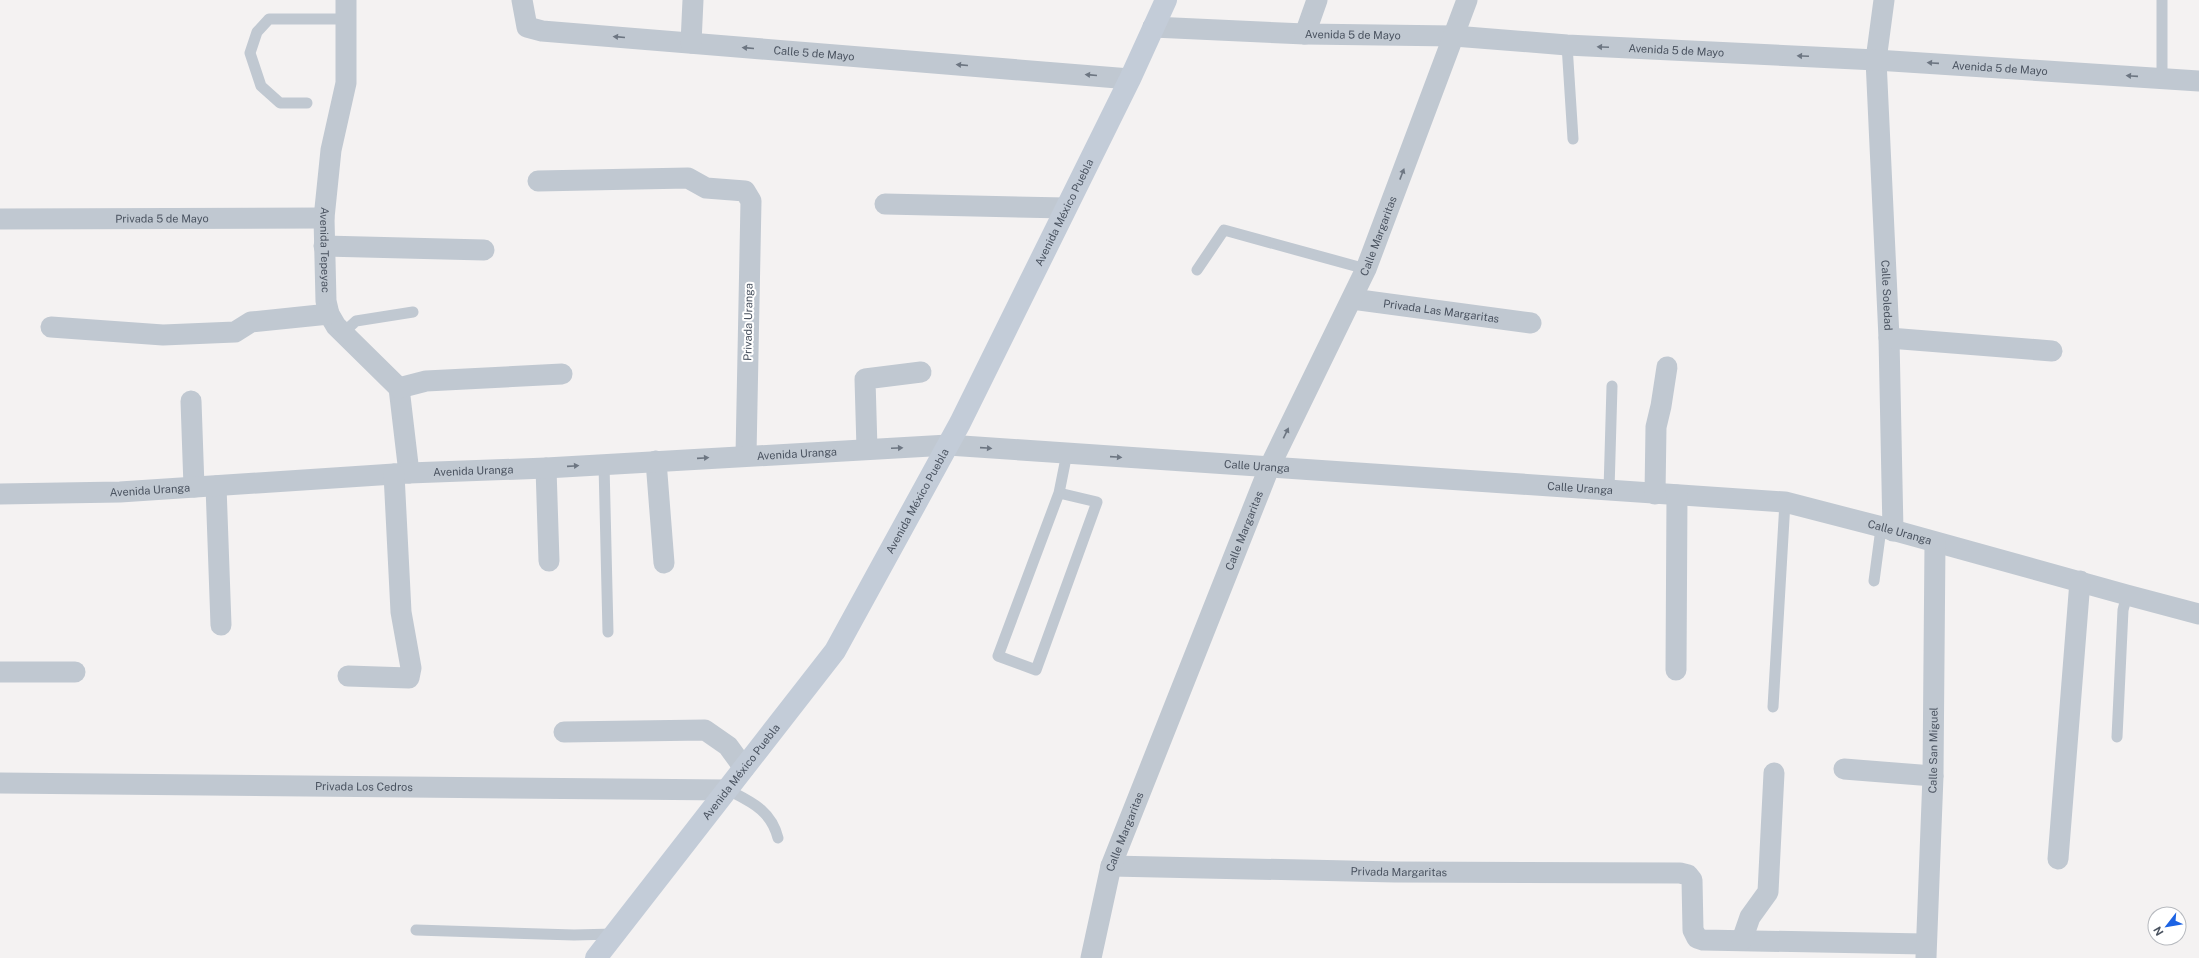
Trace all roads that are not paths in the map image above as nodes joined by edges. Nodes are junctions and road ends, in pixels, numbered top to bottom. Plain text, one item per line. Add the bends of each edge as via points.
1 (522, 0) edge
2 (693, 0) edge
3 (1166, 0) edge
4 (1317, 0) edge
5 (1467, 0) edge
6 (1884, 0) edge
7 (2162, 0) edge
8 (346, 10) edge
9 (1153, 27) junction
10 (1305, 34) junction
11 (1454, 36) junction
12 (690, 43) junction
13 (1567, 45) junction
14 (1876, 60) junction
15 (2162, 78) junction
16 (1130, 79) junction
17 (2199, 81) edge
18 (307, 103) dead end
19 (1572, 139) dead end
20 (538, 181) dead end
21 (885, 204) dead end
22 (1066, 208) junction
23 (324, 218) junction
24 (0, 219) edge
25 (324, 246) junction
26 (484, 250) dead end
27 (1366, 269) junction
28 (1197, 270) dead end
29 (1352, 299) junction
30 (413, 312) dead end
31 (329, 314) junction
32 (1531, 323) dead end
33 (51, 327) dead end
34 (343, 333) junction
35 (1889, 338) junction
36 (2052, 351) dead end
37 (1667, 367) dead end
38 (921, 372) dead end
39 (562, 374) dead end
40 (1612, 386) dead end
41 (399, 388) junction
42 (191, 401) dead end
43 (948, 445) junction
44 (867, 449) junction
45 (1067, 453) junction
46 (746, 455) junction
47 (656, 461) junction
48 (604, 464) junction
49 (546, 468) junction
50 (1269, 468) junction
51 (401, 473) junction
52 (216, 486) junction
53 (194, 487) junction
54 (1609, 490) junction
55 (1059, 493) junction
56 (0, 494) edge
57 (1655, 494) junction
58 (1677, 495) junction
59 (1785, 502) junction
60 (1885, 528) junction
61 (1935, 543) junction
62 (549, 561) dead end
63 (664, 563) dead end
64 (1874, 581) dead end
65 (2080, 581) junction
66 (2126, 596) junction
67 (2199, 614) edge
68 (221, 625) dead end
69 (608, 632) dead end
70 (1676, 670) dead end
71 (0, 672) edge
72 (75, 672) dead end
73 (348, 676) dead end
74 (1773, 707) dead end
75 (564, 732) dead end
76 (2117, 737) dead end
77 (744, 768) junction
78 (1844, 769) dead end
79 (1774, 773) dead end
80 (1933, 776) junction
81 (0, 783) edge
82 (728, 790) junction
83 (778, 838) dead end
84 (2058, 859) dead end
85 (1110, 866) junction
86 (416, 930) dead end
87 (614, 934) junction
88 (1742, 940) junction
89 (1926, 951) edge
90 (596, 958) edge
91 (1091, 958) edge

12 -> 1 street, Calle 5 de Mayo via 542,31 527,27
2 - 12 street
3 - 9 main road, Avenida México Puebla
4 - 10 street
5 - 11 street, Calle Margaritas
6 - 14 street, Calle Soledad
7 - 15 lane
8 - 18 lane via 270,19 257,32 250,53 261,86 280,103
8 - 23 street, Avenida Tepeyac via 346,83 331,150
9 - 10 street, Avenida 5 de Mayo
9 - 16 main road, Avenida México Puebla
10 - 11 street, Avenida 5 de Mayo
11 - 13 street, Avenida 5 de Mayo
27 -> 11 street, Calle Margaritas
16 -> 12 street, Calle 5 de Mayo
14 -> 13 street, Avenida 5 de Mayo
13 - 19 lane
15 -> 14 street, Avenida 5 de Mayo
14 - 35 street, Calle Soledad
15 - 17 street, Avenida 5 de Mayo
16 - 22 main road, Avenida México Puebla
20 - 46 street, Privada Uranga via 688,178 706,188 745,190 751,201
21 - 22 street
22 - 43 main road, Avenida México Puebla
23 - 24 street, Privada 5 de Mayo
23 - 25 street, Avenida Tepeyac
25 - 26 street
25 - 31 street, Avenida Tepeyac via 324,286
27 - 28 lane via 1224,230
27 - 29 street, Calle Margaritas
29 - 32 street, Privada Las Margaritas
50 -> 29 street, Calle Margaritas
30 - 34 lane via 356,321
31 - 33 street via 251,322 235,332 163,334
31 - 34 street, Avenida Tepeyac
34 - 41 street, Avenida Tepeyac
35 - 36 street
35 - 60 street, Calle Soledad
37 - 57 street via 1656,427
38 - 44 street via 865,378
39 - 41 street via 426,381
40 - 54 lane
41 - 51 street
42 - 53 street
44 -> 43 street, Avenida Uranga
43 -> 45 street, Calle Uranga
43 - 77 main road, Avenida México Puebla via 835,651
44 - 46 street, Avenida Uranga
45 -> 50 street, Calle Uranga
45 - 55 lane
47 -> 46 street, Avenida Uranga
47 - 48 street, Avenida Uranga
47 - 63 street
49 -> 48 street, Avenida Uranga
48 - 69 lane
49 - 51 street, Avenida Uranga
49 - 62 street
50 - 54 street, Calle Uranga
50 - 85 street, Calle Margaritas
51 - 52 street, Avenida Uranga
51 - 73 street via 401,612 411,668 409,678
52 - 53 street, Avenida Uranga
52 - 68 street
53 - 56 street, Avenida Uranga via 120,492
54 - 57 street, Calle Uranga
55 - 55 lane via 1097,502 1036,670 998,656
57 - 58 street, Calle Uranga
58 - 59 street, Calle Uranga
58 - 70 street
59 - 60 street, Calle Uranga
59 - 74 lane
60 - 61 street, Calle Uranga
60 - 64 lane via 1880,536
61 - 65 street, Calle Uranga
61 - 80 street, Calle San Miguel
65 - 66 street, Calle Uranga
65 - 84 street
66 - 67 street, Calle Uranga
66 - 76 lane via 2123,610
71 - 72 street
75 - 77 street via 705,730 728,746
77 - 82 main road, Avenida México Puebla
78 - 80 street
79 - 88 street via 1768,892 1750,917
80 - 89 street, Calle San Miguel
81 - 82 street, Privada Los Cedros
82 - 83 lane via 759,808 774,824
82 - 87 main road, Avenida México Puebla
85 - 88 street, Privada Margaritas via 1688,875 1692,880 1693,930 1697,938
85 - 91 street, Calle Margaritas
86 - 87 lane
87 - 90 main road, Avenida México Puebla
88 - 89 street

